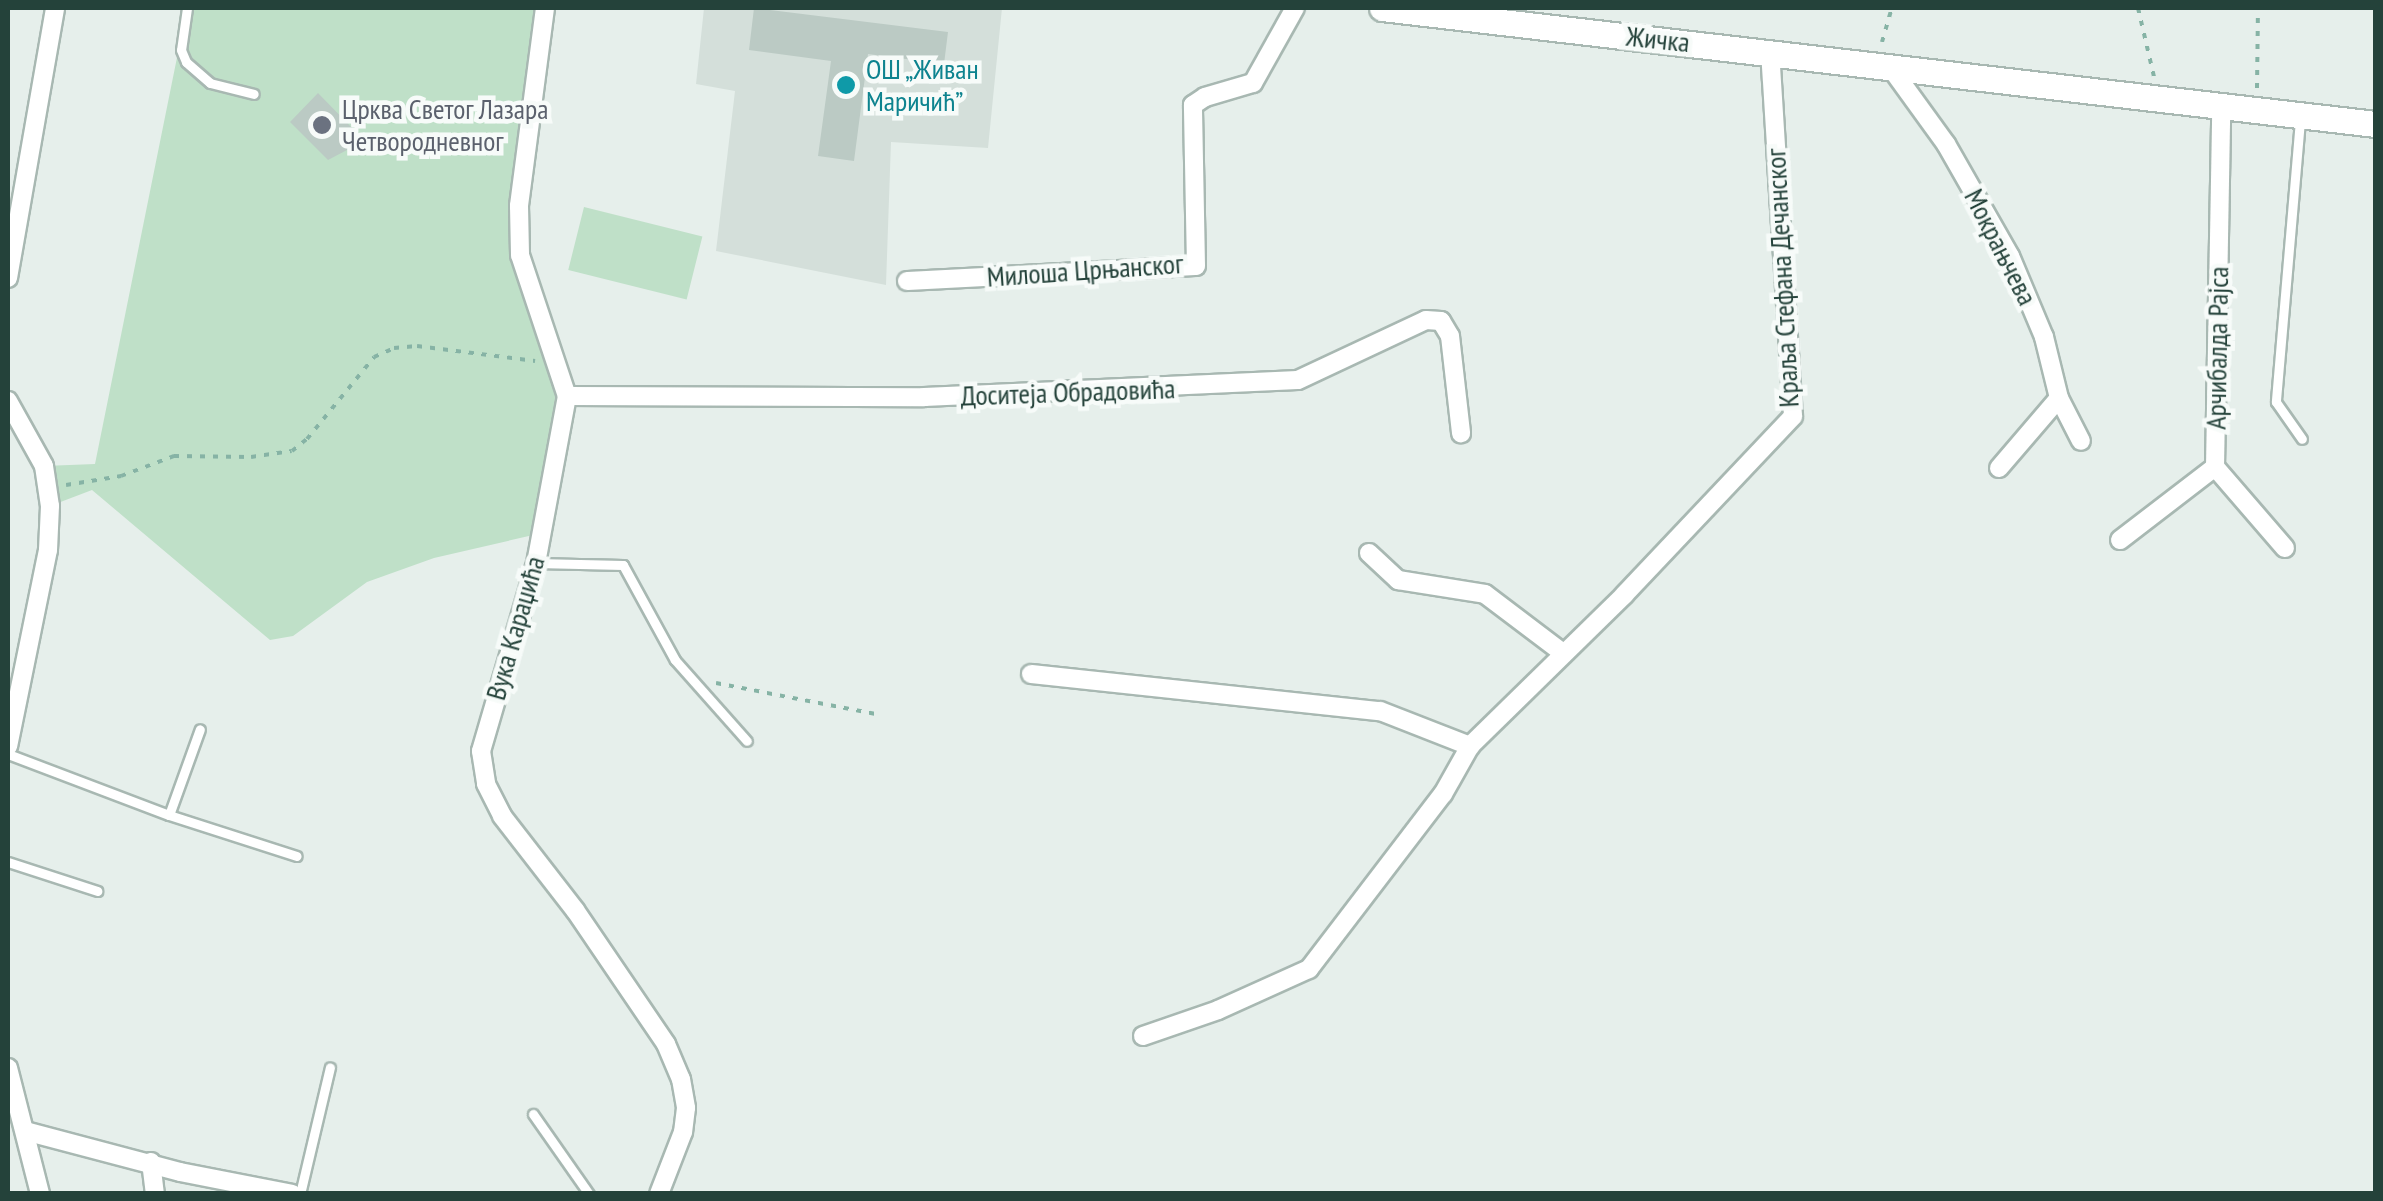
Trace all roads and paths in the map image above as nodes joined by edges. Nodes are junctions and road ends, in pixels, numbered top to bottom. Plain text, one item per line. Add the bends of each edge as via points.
1 (56, 8) edge
2 (186, 8) edge
3 (545, 8) edge
4 (1296, 8) edge
5 (1382, 8) edge
6 (1892, 8) edge
7 (2138, 8) edge
8 (2258, 8) edge
9 (1417, 10) edge
10 (1770, 51) junction
11 (1883, 67) junction
12 (254, 94) dead end
13 (2160, 101) junction
14 (2222, 109) junction
15 (2257, 112) junction
16 (2301, 117) junction
17 (2376, 124) edge
18 (8, 278) edge
19 (907, 281) dead end
20 (555, 364) junction
21 (567, 396) junction
22 (2059, 398) junction
23 (8, 401) edge
24 (1461, 433) dead end
25 (2302, 439) dead end
26 (2081, 441) dead end
27 (2215, 467) junction
28 (1999, 468) dead end
29 (47, 488) junction
30 (2120, 540) dead end
31 (2285, 548) dead end
32 (1369, 553) dead end
33 (536, 563) junction
34 (1563, 653) junction
35 (1031, 674) dead end
36 (691, 678) junction
37 (881, 714) dead end
38 (200, 729) dead end
39 (748, 742) dead end
40 (8, 746) edge
41 (1470, 746) junction
42 (8, 754) edge
43 (169, 815) junction
44 (297, 856) dead end
45 (8, 862) edge
46 (97, 891) dead end
47 (1143, 1036) dead end
48 (330, 1067) dead end
49 (8, 1068) edge
50 (533, 1114) dead end
51 (25, 1131) junction
52 (151, 1162) junction
53 (40, 1194) edge
54 (154, 1194) edge
55 (292, 1194) edge
56 (300, 1194) edge
57 (588, 1194) edge
58 (658, 1194) edge

1 - 18 street
2 - 12 lane via 186,62 210,83
3 - 20 street via 520,206 520,256
4 - 19 street, Милоша Црњанског via 1253,83 1193,105 1196,266
5 - 9 main road, Жичка
6 - 11 path
7 - 13 path
8 - 15 path
9 - 10 main road, Жичка
10 - 11 main road, Жичка
10 - 34 street, Краља Стефана Дечанског via 1792,416
11 - 13 main road, Жичка
11 - 22 street, Мокрањчева via 1946,144 2010,256 2044,337
13 - 14 main road, Жичка
14 - 15 main road, Жичка
14 - 27 street, Арчибалда Рајса
15 - 16 main road, Жичка
16 - 17 main road, Жичка
16 - 25 lane via 2276,402
20 - 21 street
20 - 29 path via 394,348 374,357 292,451 174,456 121,476
21 - 24 street, Доситеја Обрадовића via 924,397 1298,380 1426,320 1441,321 1450,336
21 - 33 street, Вука Караџића
22 - 26 street, Мокрањчева
22 - 28 street
23 - 29 street via 44,466
27 - 30 street, Арчибалда Рајса
27 - 31 street
29 - 40 street via 48,550
32 - 34 street via 1398,580 1485,594
33 - 36 lane via 623,565 654,628
33 - 58 street, Вука Караџића via 481,751 486,784 502,816 666,1044 681,1079 683,1132
34 - 41 street, Краља Стефана Дечанског
35 - 41 street via 1380,711
36 - 37 path
36 - 39 lane
38 - 43 lane
41 - 47 street, Краља Стефана Дечанског via 1444,794 1309,969
42 - 43 lane
43 - 44 lane
45 - 46 lane
48 - 56 lane
49 - 51 street
50 - 57 lane
51 - 52 street
51 - 53 street
52 - 54 street
52 - 55 street

